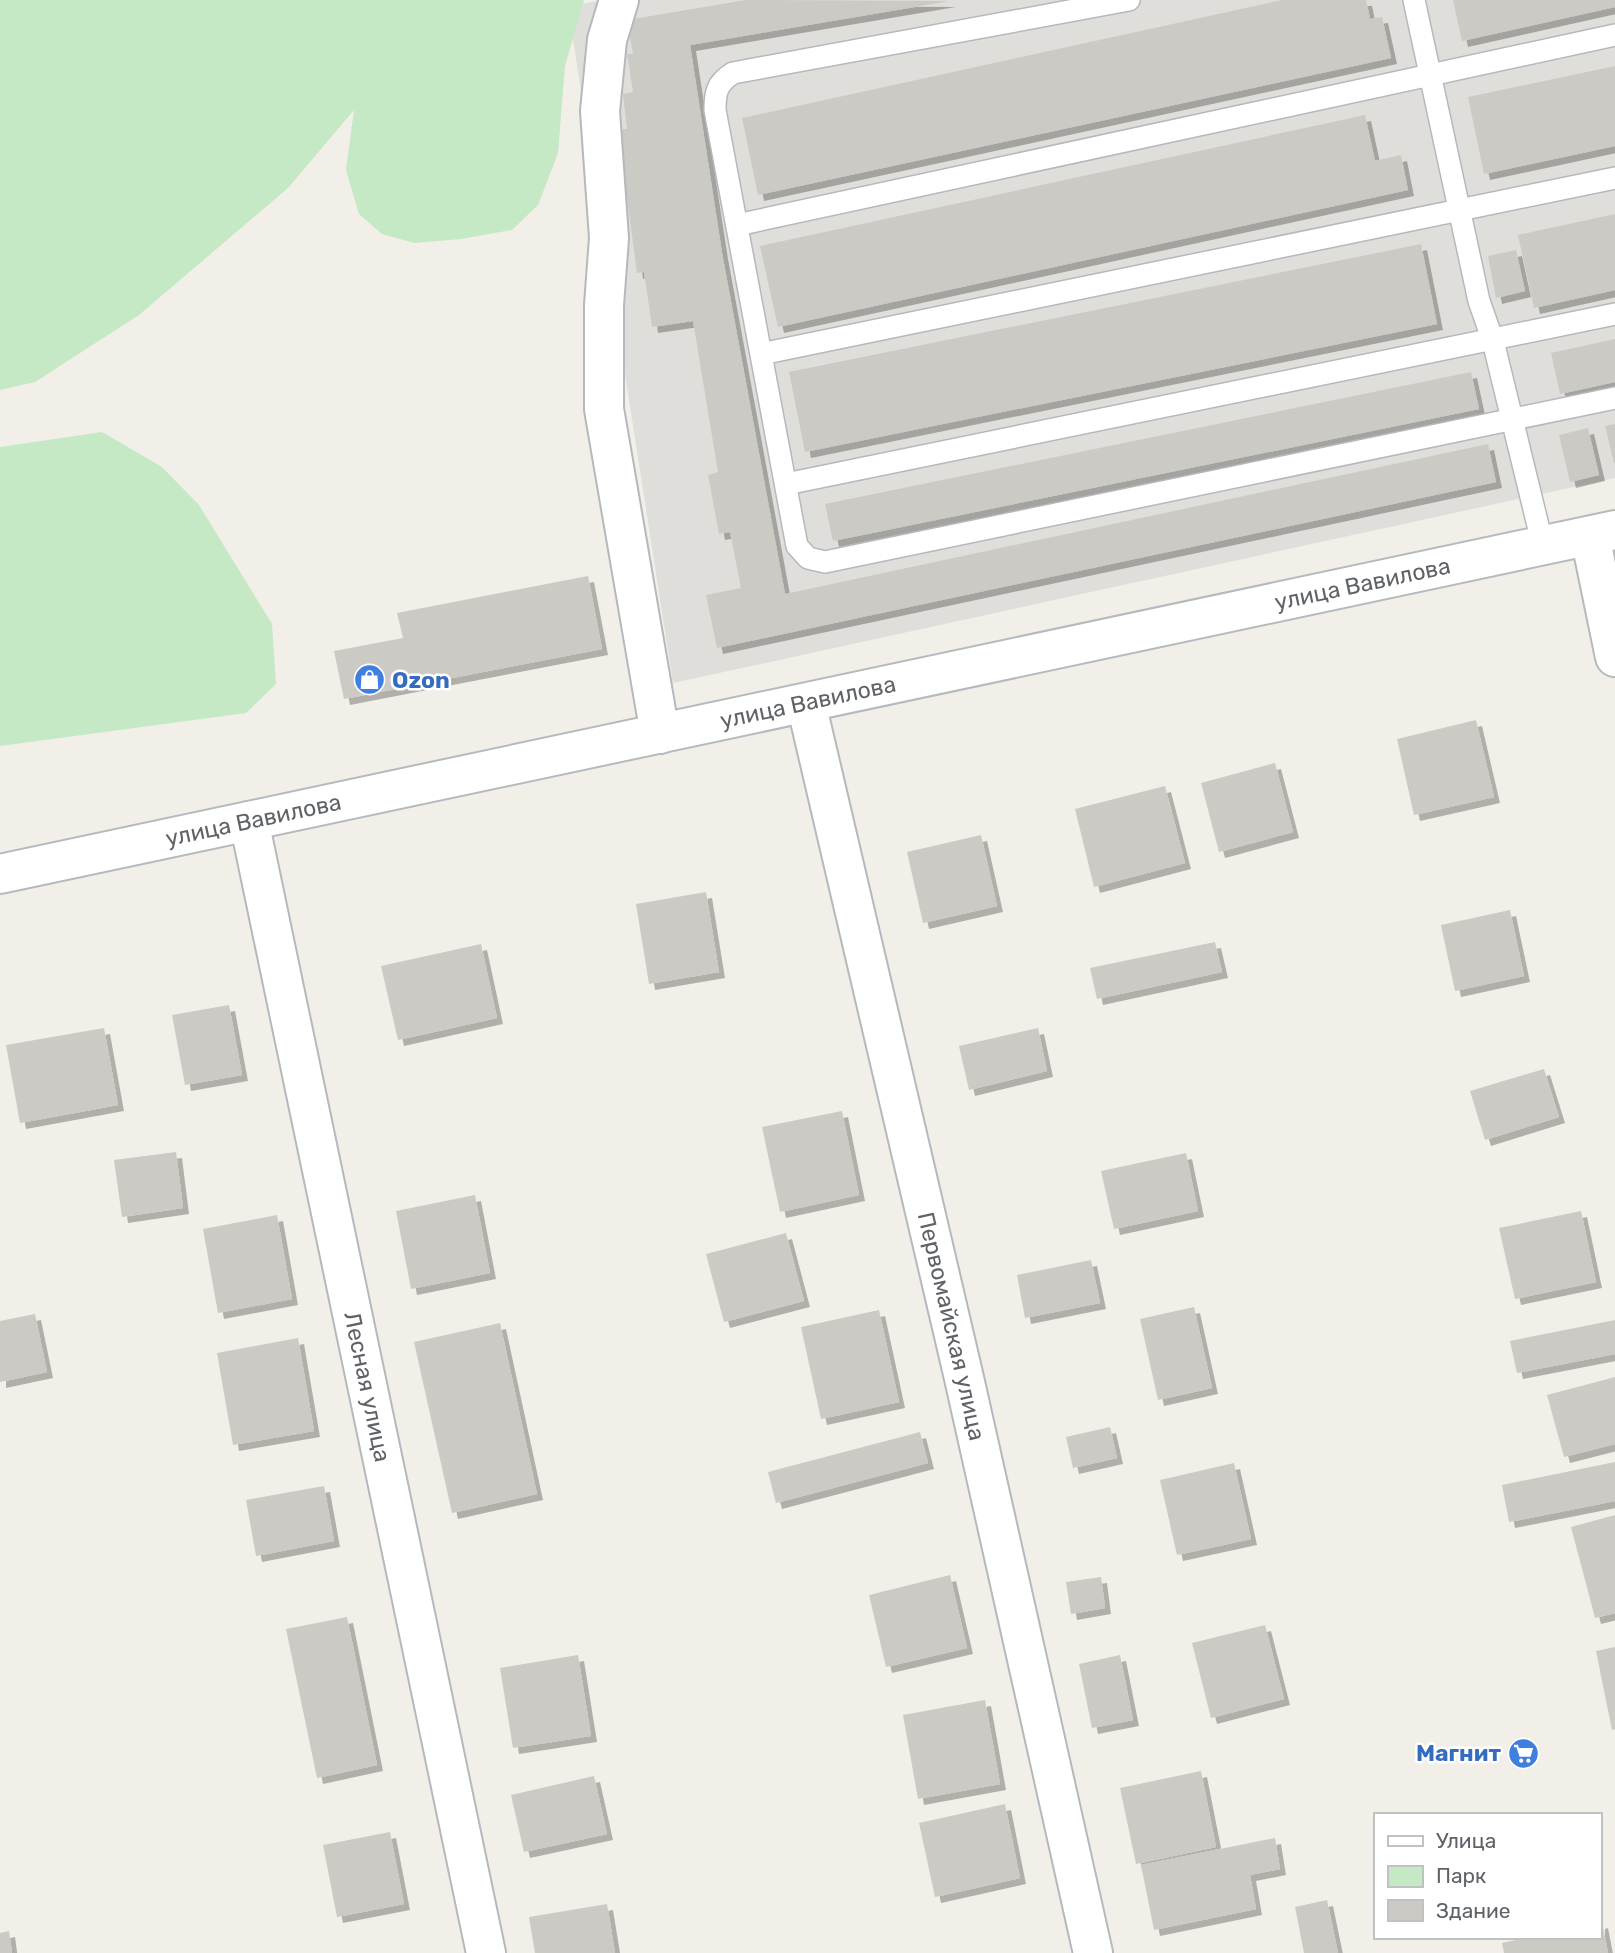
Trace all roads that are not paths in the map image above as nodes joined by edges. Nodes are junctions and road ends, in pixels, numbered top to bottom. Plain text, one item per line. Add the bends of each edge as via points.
1 (618, 0) edge
2 (1129, 0) edge
3 (1414, 0) edge
4 (1615, 35) edge
5 (1430, 75) junction
6 (1615, 178) edge
7 (1460, 211) junction
8 (737, 225) junction
9 (1615, 314) edge
10 (1493, 341) junction
11 (761, 354) junction
12 (1615, 398) edge
13 (1513, 420) junction
14 (786, 484) junction
15 (1603, 533) edge
16 (1543, 546) junction
17 (1615, 657) edge
18 (806, 703) junction
19 (660, 734) junction
20 (249, 821) junction
21 (0, 874) edge
22 (486, 1953) edge
23 (1093, 1953) edge

1 - 19 street via 607,40 600,111 610,238 604,305 604,409
2 - 8 lane via 733,73 721,80 715,92 715,110
3 - 5 lane
4 - 5 lane
5 - 7 lane
5 - 8 lane
6 - 7 lane
7 - 10 lane via 1479,301
7 - 11 lane
8 - 11 lane
9 - 10 lane
10 - 13 lane
10 - 14 lane
11 - 14 lane
12 - 13 lane
13 - 14 lane via 825,562 808,558 797,546
13 - 16 lane
15 - 16 street, улица Вавилова
15 - 17 street
16 - 18 street, улица Вавилова
18 - 19 street, улица Вавилова
18 - 23 street, Первомайская улица
19 - 20 street, улица Вавилова
20 - 21 street, улица Вавилова
20 - 22 street, Лесная улица

